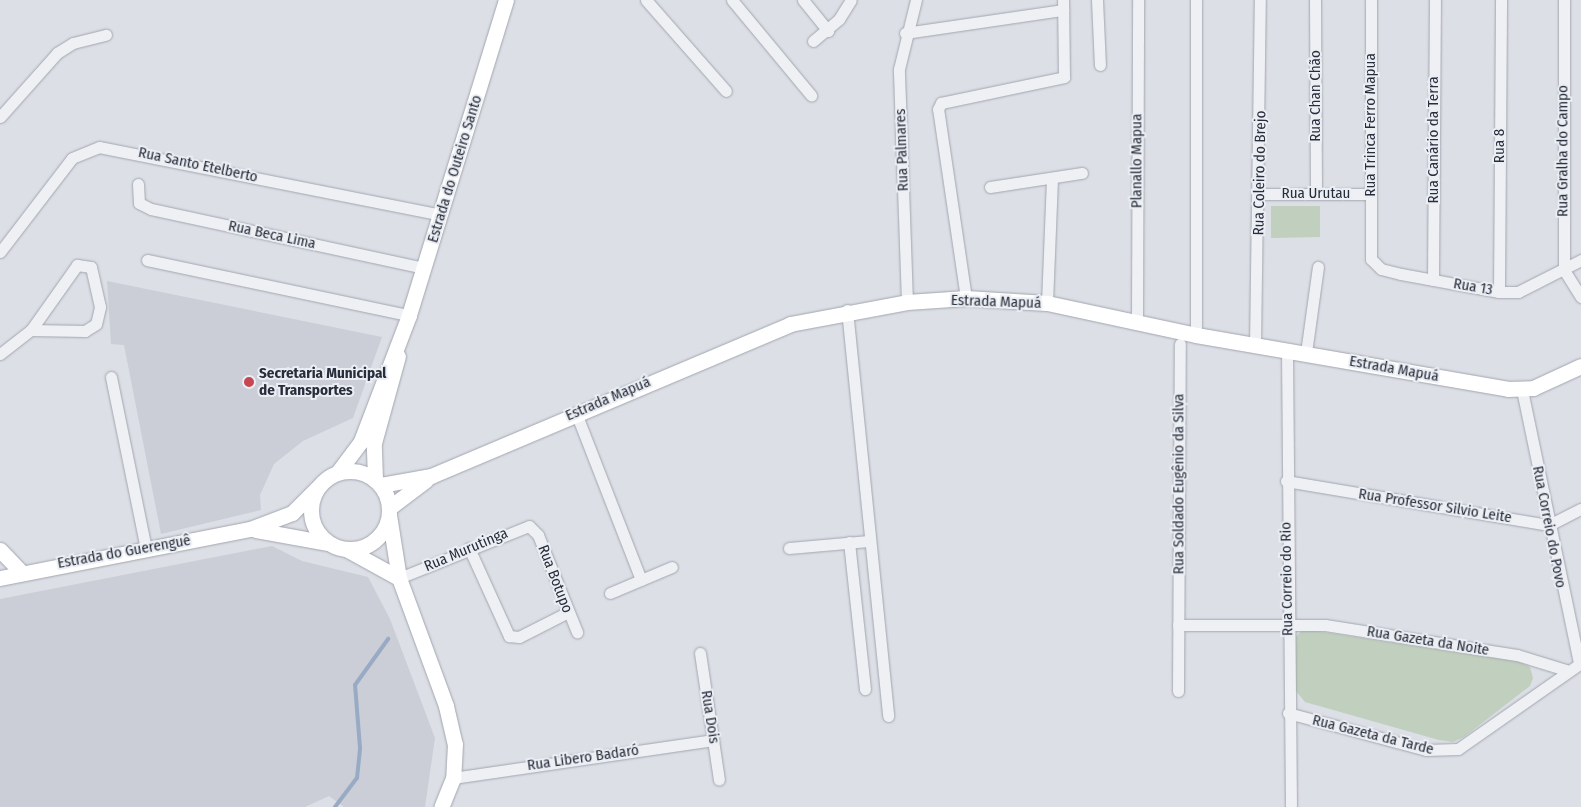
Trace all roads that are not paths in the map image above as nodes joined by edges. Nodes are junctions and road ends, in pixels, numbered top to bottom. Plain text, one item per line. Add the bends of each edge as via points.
1 (506, 0) edge
2 (646, 0) edge
3 (732, 0) edge
4 (803, 0) edge
5 (851, 0) edge
6 (916, 0) edge
7 (1098, 0) edge
8 (1138, 0) edge
9 (1196, 0) edge
10 (1260, 0) edge
11 (1315, 0) edge
12 (1371, 0) edge
13 (1435, 0) edge
14 (1501, 0) edge
15 (1564, 0) edge
16 (1063, 5) edge
17 (828, 31) junction
18 (905, 33) junction
19 (106, 35) dead end
20 (813, 41) dead end
21 (1100, 64) dead end
22 (726, 90) dead end
23 (811, 95) dead end
24 (0, 117) edge
25 (1082, 173) dead end
26 (1052, 179) junction
27 (138, 184) dead end
28 (990, 187) dead end
29 (1316, 192) junction
30 (1261, 194) junction
31 (1371, 194) junction
32 (441, 215) junction
33 (1369, 251) joint
34 (0, 252) edge
35 (147, 260) dead end
36 (1581, 260) edge
37 (1318, 267) dead end
38 (425, 268) junction
39 (1564, 270) junction
40 (1433, 280) junction
41 (1498, 292) junction
42 (1581, 297) edge
43 (966, 298) junction
44 (907, 302) junction
45 (1047, 303) junction
46 (847, 310) junction
47 (409, 315) junction
48 (1137, 322) junction
49 (31, 330) junction
50 (1196, 335) junction
51 (401, 336) junction
52 (1180, 344) dead end
53 (1255, 346) junction
54 (1287, 351) junction
55 (1306, 353) junction
56 (0, 354) edge
57 (1581, 366) edge
58 (111, 377) dead end
59 (1522, 390) junction
60 (576, 413) junction
61 (338, 472) junction
62 (431, 476) junction
63 (1286, 481) junction
64 (378, 482) junction
65 (317, 488) junction
66 (1581, 509) edge
67 (389, 512) junction
68 (1549, 525) junction
69 (533, 528) joint
70 (250, 529) junction
71 (869, 541) junction
72 (849, 542) junction
73 (338, 547) junction
74 (469, 548) junction
75 (789, 548) dead end
76 (146, 549) junction
77 (0, 550) edge
78 (672, 567) dead end
79 (20, 571) junction
80 (0, 578) edge
81 (399, 578) junction
82 (641, 580) junction
83 (610, 593) dead end
84 (568, 612) junction
85 (1288, 622) junction
86 (1178, 625) junction
87 (577, 632) dead end
88 (700, 653) dead end
89 (1580, 664) edge
90 (1566, 670) junction
91 (865, 689) dead end
92 (1178, 691) dead end
93 (1288, 713) junction
94 (888, 716) dead end
95 (713, 740) junction
96 (454, 778) junction
97 (719, 780) dead end
98 (441, 807) edge
99 (1291, 807) edge

1 - 32 main road, Estrada do Outeiro Santo
2 - 22 street
3 - 23 street
4 - 17 street
5 - 17 street
6 - 18 street, Rua Palmares
7 - 21 street
8 - 48 street, Planallo Mapua
9 - 50 street
10 - 30 street, Rua Coleiro do Brejo
11 - 29 street, Rua Chan Chão
12 - 31 street, Rua Trinca Ferro Mapua
13 - 40 street, Rua Canário da Terra
14 - 41 street, Rua 8
15 - 39 street, Rua Gralha do Campo
16 - 18 street
16 - 43 street via 1066,74 1060,80 940,105
17 - 20 street
18 - 44 street, Rua Palmares via 899,69
19 - 24 street via 73,43 57,54
25 - 26 street
26 - 28 street
26 - 45 street
27 - 38 street, Rua Beca Lima via 139,203 151,209
29 - 30 street, Rua Urutau
29 - 31 street, Rua Urutau
30 - 53 street, Rua Coleiro do Brejo
31 - 33 street, Rua Trinca Ferro Mapua
32 - 34 street, Rua Santo Etelberto via 99,147 72,158
32 - 38 main road, Estrada do Outeiro Santo
33 - 40 street, Rua 13 via 1381,269
35 - 47 street
36 - 39 street, Rua 13
37 - 55 street
38 - 47 main road, Estrada do Outeiro Santo
39 - 41 street, Rua 13 via 1518,292
39 - 42 street
40 - 41 street, Rua 13
43 - 44 main road, Estrada Mapuá
43 - 45 main road, Estrada Mapuá
44 - 46 main road, Estrada Mapuá
45 - 48 main road, Estrada Mapuá
46 - 60 main road, Estrada Mapuá via 774,329
46 - 71 street
47 - 51 main road, Estrada do Outeiro Santo
48 - 50 main road, Estrada Mapuá
49 - 49 street via 84,330 96,324 99,299 92,267 77,265
49 - 56 street
50 - 53 main road, Estrada Mapuá
51 - 61 main road, Estrada do Outeiro Santo via 361,440
51 - 64 main road, Estrada do Outeiro Santo via 394,382 374,443
52 - 86 street, Rua Soldado Eugênio da Silva
53 - 54 main road, Estrada Mapuá
54 - 55 main road, Estrada Mapuá
54 - 63 street, Rua Correio do Rio
55 - 59 main road, Estrada Mapuá
57 - 59 main road
58 - 76 street
59 - 68 street, Rua Correio do Povo
60 - 62 main road, Estrada Mapuá
60 - 82 street
61 - 64 main road via 357,471
61 - 65 main road
62 - 64 main road, Estrada Mapuá
62 - 67 main road, Estrada Mapuá
63 - 68 street, Rua Professor Silvio Leite
63 - 85 street, Rua Correio do Rio
64 - 67 main road
65 - 70 main road, Estrada do Guerenguê via 292,513
65 - 73 main road via 312,520
66 - 68 street
67 - 73 main road via 374,541
67 - 81 main road
68 - 89 street, Rua Correio do Povo
69 - 74 street, Rua Murutinga via 521,527
69 - 84 street, Rua Botupo
70 - 73 main road, Estrada do Guerenguê
70 - 76 main road, Estrada do Guerenguê
71 - 72 street
71 - 94 street
72 - 75 street
72 - 91 street
73 - 81 main road, Estrada do Guerenguê
74 - 81 street, Rua Murutinga
74 - 84 street via 509,636 519,637
76 - 79 main road, Estrada do Guerenguê
77 - 79 main road
78 - 82 street
79 - 80 main road, Estrada do Guerenguê
81 - 96 main road via 451,725
82 - 83 street
84 - 87 street, Rua Botupo
85 - 86 street
85 - 90 street, Rua Gazeta da Noite via 1517,655
85 - 93 street, Rua Correio do Rio
86 - 92 street, Rua Soldado Eugênio da Silva
88 - 95 street, Rua Dois
89 - 90 street, Rua Gazeta da Tarde
90 - 93 street, Rua Gazeta da Tarde via 1475,741 1451,751 1426,750
93 - 99 street, Rua Correio do Rio
95 - 96 street, Rua Libero Badaró
95 - 97 street, Rua Dois
96 - 98 main road

